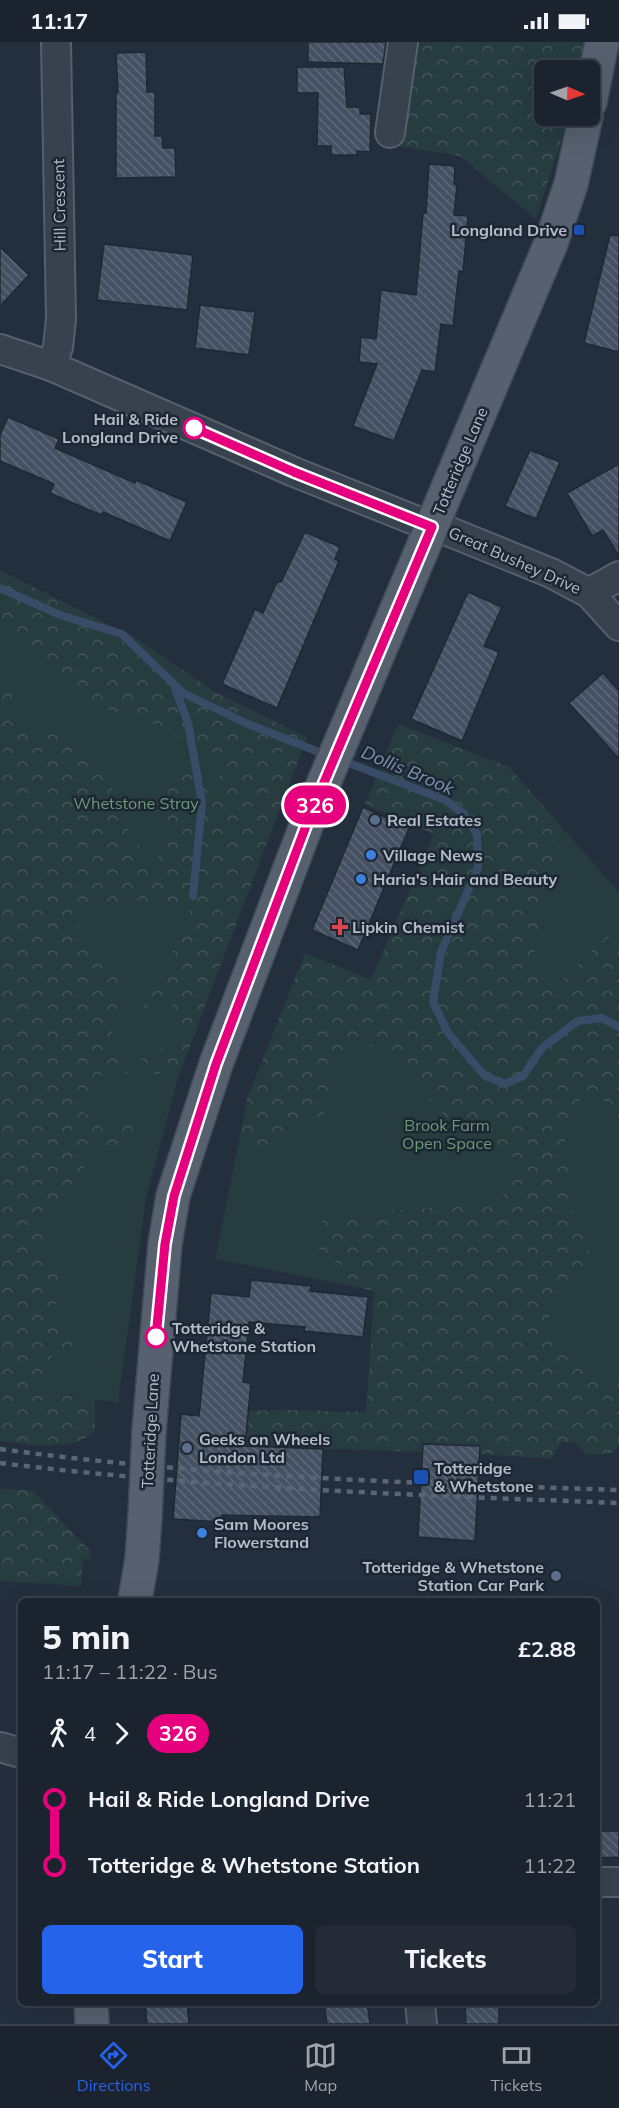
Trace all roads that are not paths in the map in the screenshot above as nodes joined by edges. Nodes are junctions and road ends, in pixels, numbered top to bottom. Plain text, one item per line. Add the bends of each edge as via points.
1 (56, 42) edge
2 (403, 42) edge
3 (602, 42) edge
4 (598, 60) edge
5 (584, 126) edge
6 (390, 133) dead end
7 (0, 349) edge
8 (51, 366) junction
9 (432, 526) junction
10 (619, 576) edge
11 (589, 593) junction
12 (619, 626) edge
13 (135, 1598) edge
14 (0, 1747) edge
15 (18, 1752) edge
16 (600, 1882) edge
17 (619, 1882) edge
18 (91, 2006) edge
19 (420, 2006) edge
20 (92, 2024) edge
21 (422, 2024) edge

1 - 8 street, Hill Crescent via 61,319
2 - 6 street
3 - 4 main road
5 - 9 main road, Totteridge Lane via 571,184 550,243
7 - 8 street
8 - 9 street via 294,472
9 - 11 street, Great Bushey Drive via 551,573
9 - 13 main road, Totteridge Lane, bridge via 309,818 216,1064 174,1196 165,1244 142,1559
10 - 11 street
11 - 12 street, Great Bushey Drive
14 - 15 street
16 - 17 street
18 - 20 main road
19 - 21 street

